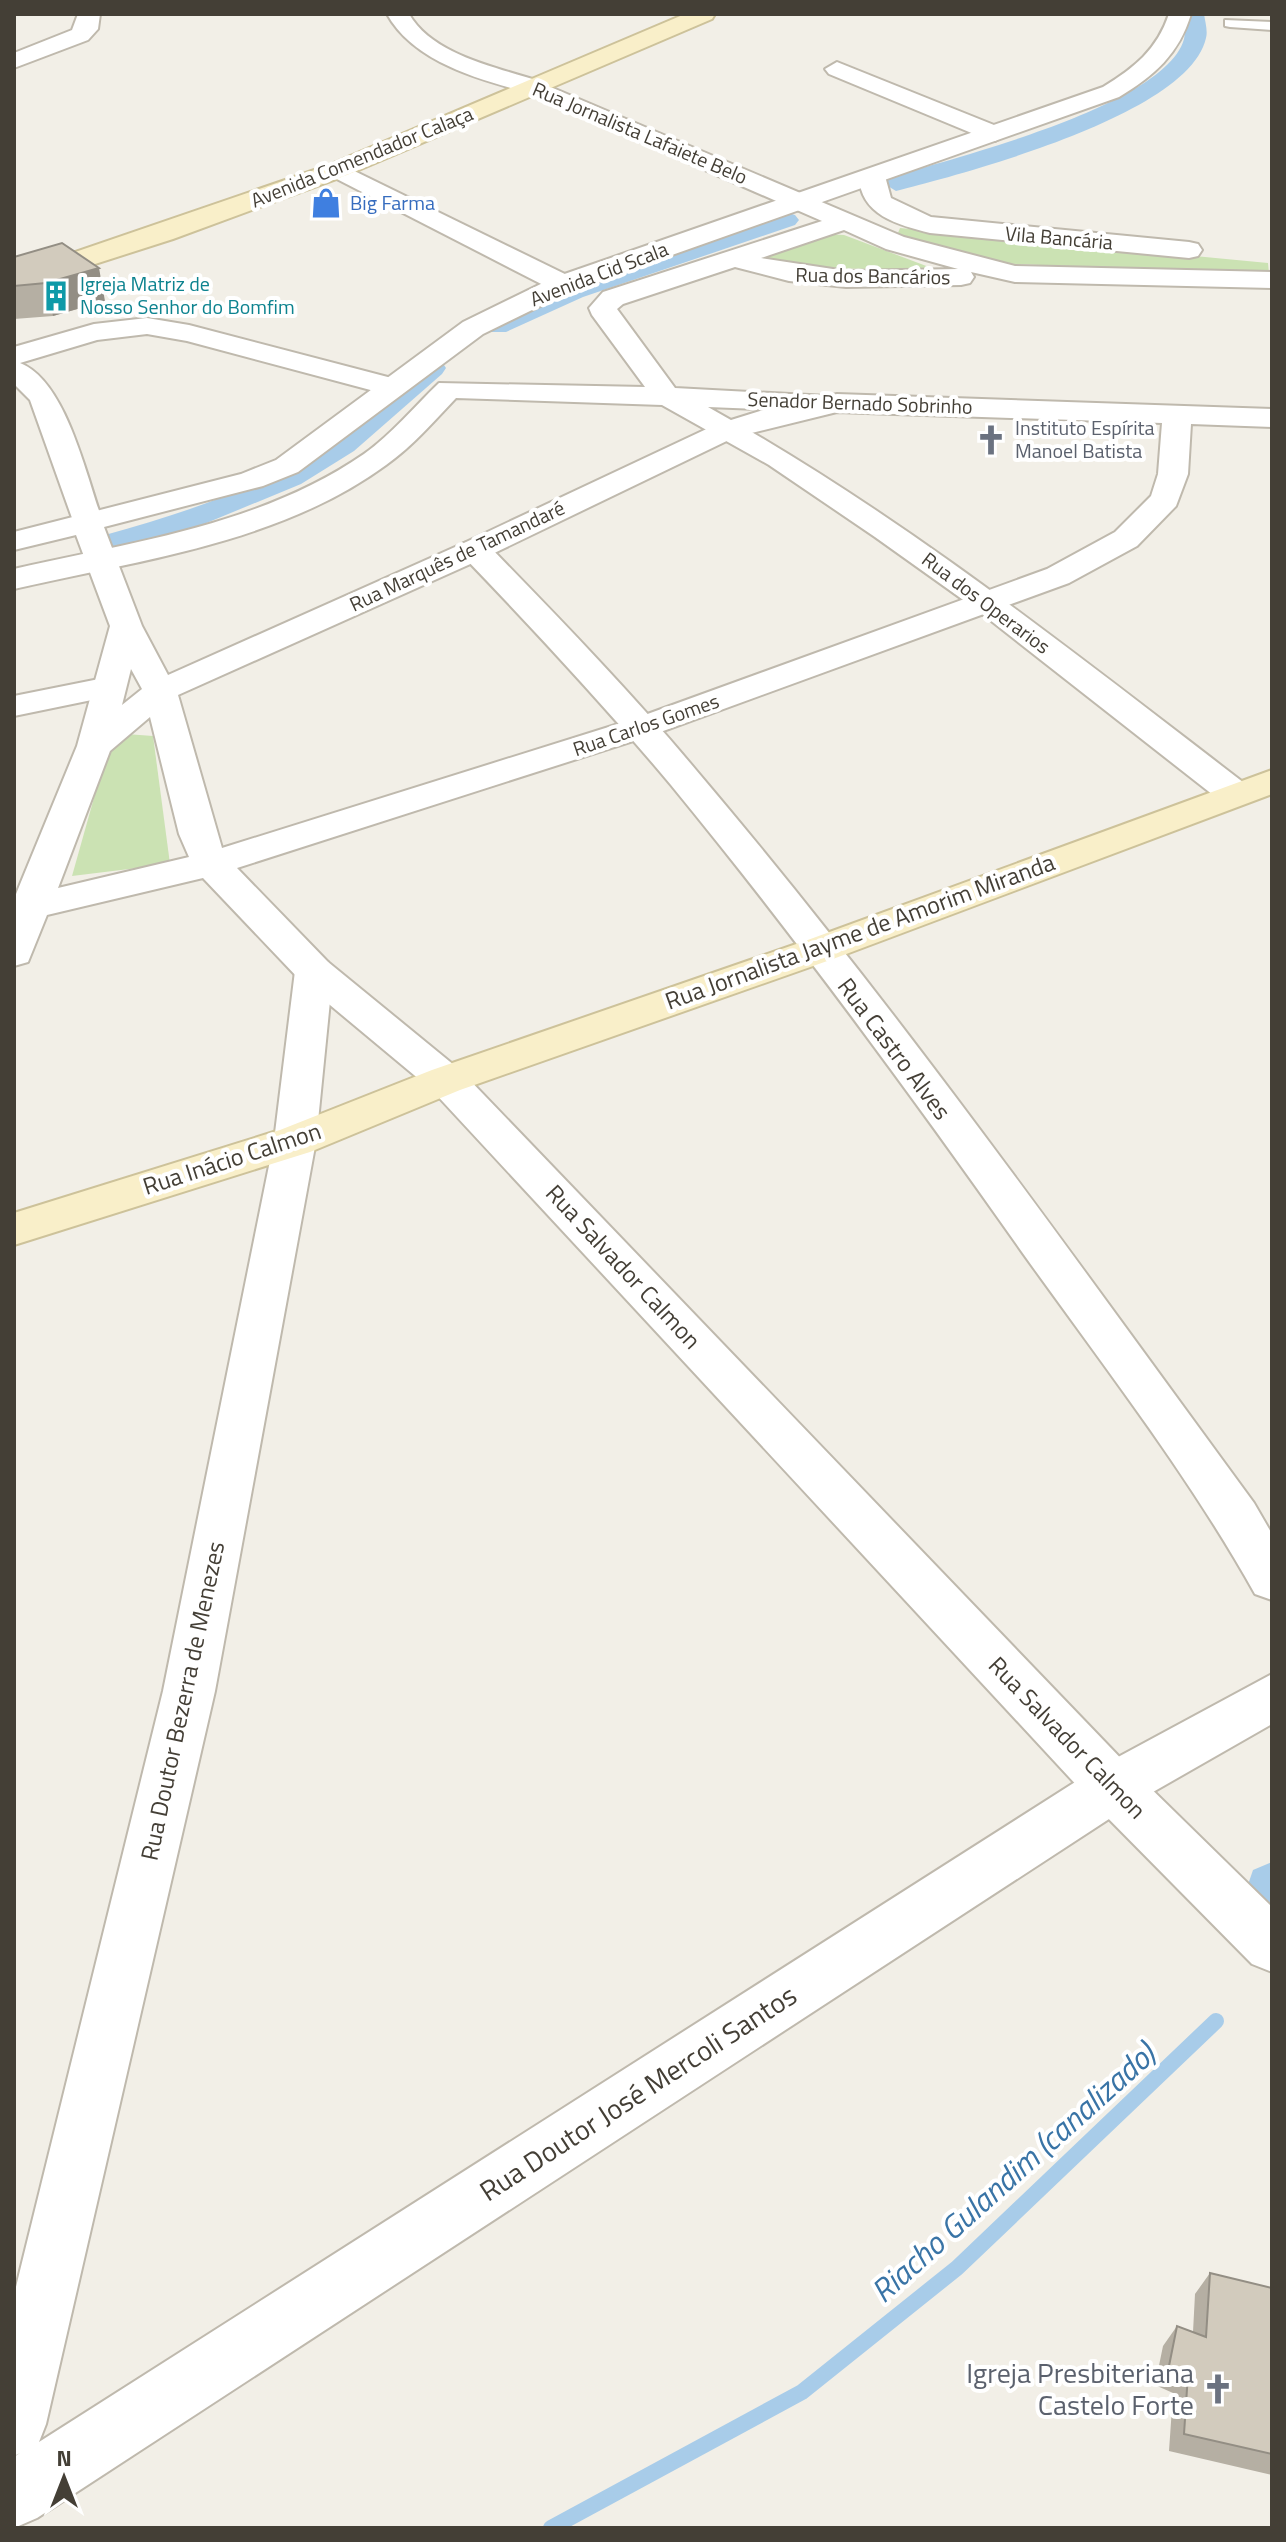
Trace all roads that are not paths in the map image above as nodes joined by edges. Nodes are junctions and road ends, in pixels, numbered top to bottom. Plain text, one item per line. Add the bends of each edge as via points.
1 (398, 14) edge
2 (704, 14) edge
3 (1180, 14) edge
4 (88, 22) edge
5 (1230, 23) dead end
6 (1272, 26) edge
7 (14, 61) edge
8 (837, 69) dead end
9 (524, 91) junction
10 (995, 134) junction
11 (338, 170) junction
12 (872, 176) junction
13 (797, 200) junction
14 (847, 221) junction
15 (734, 258) junction
16 (1272, 258) edge
17 (1015, 274) junction
18 (1272, 280) edge
19 (14, 282) edge
20 (563, 284) junction
21 (14, 356) edge
22 (14, 370) edge
23 (393, 387) junction
24 (449, 389) joint
25 (665, 395) junction
26 (837, 403) junction
27 (1177, 413) junction
28 (1272, 418) edge
29 (725, 431) junction
30 (14, 541) edge
31 (96, 541) junction
32 (475, 550) junction
33 (14, 579) edge
34 (987, 602) junction
35 (126, 626) junction
36 (109, 687) junction
37 (160, 691) junction
38 (14, 706) edge
39 (643, 727) junction
40 (94, 746) junction
41 (1272, 781) edge
42 (1235, 794) junction
43 (211, 864) junction
44 (21, 910) edge
45 (819, 950) junction
46 (14, 953) edge
47 (314, 971) junction
48 (446, 1080) junction
49 (295, 1141) junction
50 (14, 1229) edge
51 (1272, 1579) edge
52 (1270, 1699) edge
53 (1113, 1787) junction
54 (1272, 1945) edge
55 (14, 2424) edge
56 (14, 2495) edge

1 - 9 street, Rua Jornalista Lafaiete Belo via 408,31 427,45
2 - 9 main road, Avenida Comendador Calaça
3 - 10 street, Avenida Cid Scala via 1173,41 1141,74 1111,92
4 - 7 street via 80,35
5 - 6 lane
8 - 10 street
9 - 11 main road, Avenida Comendador Calaça
9 - 13 street, Rua Jornalista Lafaiete Belo
10 - 12 street, Avenida Cid Scala
11 - 19 main road, Avenida Comendador Calaça
11 - 20 street
12 - 13 street, Avenida Cid Scala
12 - 16 street, Vila Bancária via 871,187 880,202 930,225
13 - 14 street, Rua dos Bancários
13 - 20 street, Avenida Cid Scala
14 - 15 street, Avenida Cid Scala
14 - 17 street, Rua dos Bancários via 916,250
15 - 17 street, Rua dos Bancários via 782,274 817,278
15 - 25 street, Avenida Cid Scala via 613,298 603,308
17 - 18 street, Rua dos Bancários
20 - 23 street, Avenida Cid Scala via 473,328
21 - 23 street via 94,332 147,326
22 - 31 street, Rua Salvador Calmon via 44,400
23 - 31 street, Avenida Cid Scala via 287,466 191,499
24 - 25 street, Senador Bernado Sobrinho
24 - 31 street, Avenida Cid Scala via 375,459 317,495 201,538
25 - 26 street, Senador Bernado Sobrinho
25 - 29 street, Rua dos Operarios
26 - 27 street, Senador Bernado Sobrinho
26 - 29 street, Rua Marquês de Tamandaré
27 - 28 street, Senador Bernado Sobrinho
27 - 34 street, Rua Carlos Gomes via 1173,474 1165,499 1151,517 1096,558
29 - 32 street, Rua Marquês de Tamandaré
29 - 34 street, Rua dos Operarios via 780,459
30 - 31 street, Avenida Cid Scala
31 - 33 street, Avenida Cid Scala
31 - 35 street, Rua Salvador Calmon
32 - 37 street, Rua Marquês de Tamandaré
32 - 39 street, Rua Castro Alves
34 - 39 street, Rua Carlos Gomes
34 - 42 street, Rua dos Operarios
35 - 36 street
35 - 37 street, Rua Salvador Calmon
36 - 38 street
36 - 40 street
37 - 40 street, Rua Marquês de Tamandaré
37 - 43 street, Rua Salvador Calmon via 197,834
39 - 43 street, Rua Carlos Gomes
39 - 45 street, Rua Castro Alves
40 - 44 street
41 - 42 main road, Rua Jornalista Jayme de Amorim Miranda
42 - 45 main road, Rua Jornalista Jayme de Amorim Miranda
43 - 44 street, Rua Carlos Gomes
43 - 47 street, Rua Salvador Calmon
44 - 46 street
45 - 48 main road, Rua Jornalista Jayme de Amorim Miranda
45 - 51 street, Rua Castro Alves via 1237,1517
47 - 48 street, Rua Salvador Calmon
47 - 49 street, Rua Doutor Bezerra de Menezes
48 - 49 main road, Rua Inácio Calmon
48 - 53 street, Rua Salvador Calmon
49 - 50 main road, Rua Inácio Calmon
49 - 55 street, Rua Doutor Bezerra de Menezes via 189,1691
52 - 53 street, Rua Doutor José Mercoli Santos
53 - 54 street, Rua Salvador Calmon
53 - 56 street, Rua Doutor José Mercoli Santos

